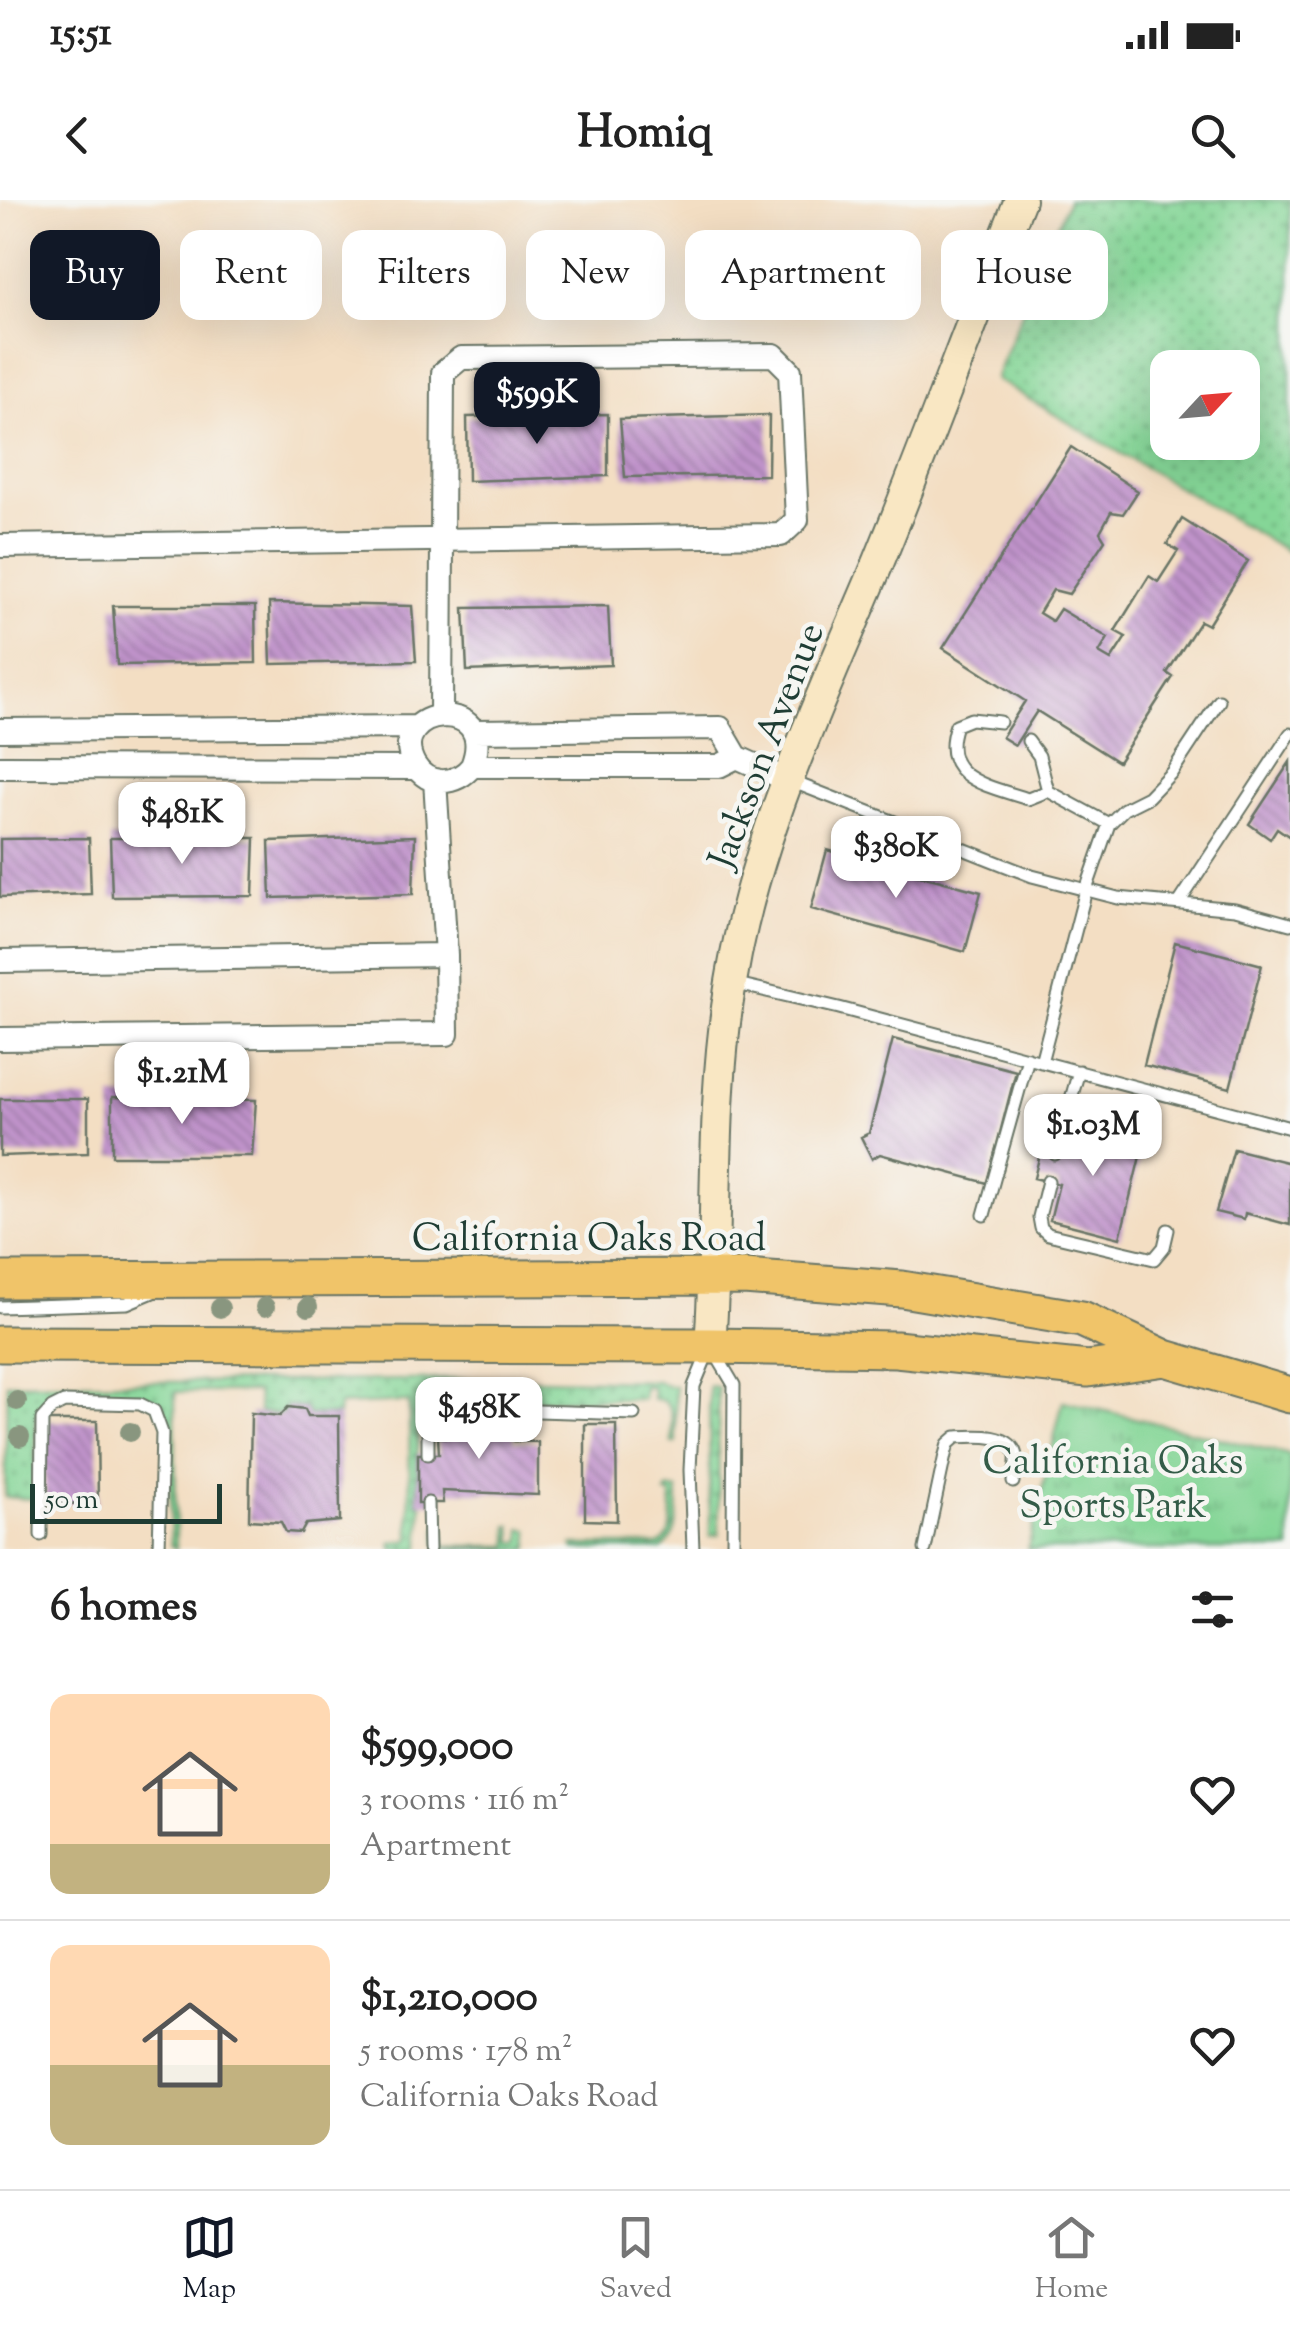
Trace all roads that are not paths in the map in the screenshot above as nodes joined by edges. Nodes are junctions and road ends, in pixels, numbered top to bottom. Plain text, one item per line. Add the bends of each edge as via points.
1 (1020, 200) edge
2 (443, 540) junction
3 (0, 546) edge
4 (1219, 701) dead end
5 (441, 715) junction
6 (1000, 722) dead end
7 (417, 727) junction
8 (0, 730) edge
9 (649, 730) junction
10 (473, 731) junction
11 (1290, 734) edge
12 (1028, 741) dead end
13 (737, 757) junction
14 (472, 766) junction
15 (649, 766) junction
16 (0, 767) edge
17 (425, 774) junction
18 (788, 780) junction
19 (1048, 792) junction
20 (1109, 824) junction
21 (1086, 890) junction
22 (1179, 904) junction
23 (1290, 924) edge
24 (446, 955) junction
25 (0, 961) edge
26 (730, 982) junction
27 (0, 1039) edge
28 (1034, 1060) junction
29 (1079, 1072) junction
30 (1290, 1128) edge
31 (1055, 1154) dead end
32 (1048, 1181) dead end
33 (984, 1215) dead end
34 (1168, 1230) dead end
35 (184, 1278) junction
36 (715, 1279) junction
37 (0, 1280) edge
38 (0, 1307) edge
39 (0, 1344) edge
40 (710, 1346) junction
41 (1165, 1358) junction
42 (1290, 1395) edge
43 (634, 1414) dead end
44 (428, 1454) dead end
45 (1013, 1482) dead end
46 (428, 1503) dead end
47 (41, 1535) dead end
48 (159, 1549) edge
49 (429, 1549) edge
50 (693, 1549) edge
51 (733, 1549) edge
52 (925, 1549) edge

1 - 18 main road, Jackson Avenue
2 - 2 street via 781,535 797,520 790,370 774,355 461,358 443,374
2 - 3 street
2 - 5 street
4 - 20 lane via 1172,772
5 - 7 street
5 - 10 street via 456,716
6 - 19 lane via 956,725 952,759 970,779 1028,799
7 - 8 street
7 - 17 street via 410,747
9 - 10 street
9 - 13 street via 720,728
9 - 15 street
10 - 14 street
11 - 22 lane
12 - 19 lane
13 - 15 street via 719,766
13 - 18 street
14 - 15 street
14 - 17 street via 446,782
16 - 17 street
17 - 24 street
18 - 21 lane via 1032,876
18 - 26 main road, Jackson Avenue
19 - 20 lane
20 - 21 lane
21 - 22 lane
21 - 28 lane
22 - 23 lane
24 - 25 street
24 - 27 street via 447,1034
26 - 28 lane
26 - 36 main road, Jackson Avenue via 720,1069
28 - 29 lane
28 - 33 lane
29 - 30 lane
29 - 31 lane
32 - 34 lane via 1039,1218 1048,1234 1154,1259
35 - 36 main road, California Oaks Road
35 - 37 main road, California Oaks Road
35 - 38 lane via 126,1303
36 - 40 main road, Jackson Avenue
36 - 41 main road, California Oaks Road via 902,1289 1082,1319
39 - 40 main road, California Oaks Road
40 - 41 main road, California Oaks Road via 896,1349 1088,1369
40 - 50 lane via 694,1386
40 - 51 lane via 734,1385
41 - 42 main road, California Oaks Road
43 - 44 lane via 445,1408 428,1416
45 - 52 lane via 1016,1459 1002,1439 956,1438 948,1444
46 - 49 lane
47 - 48 lane via 42,1419 64,1402 140,1404 154,1411 162,1434

